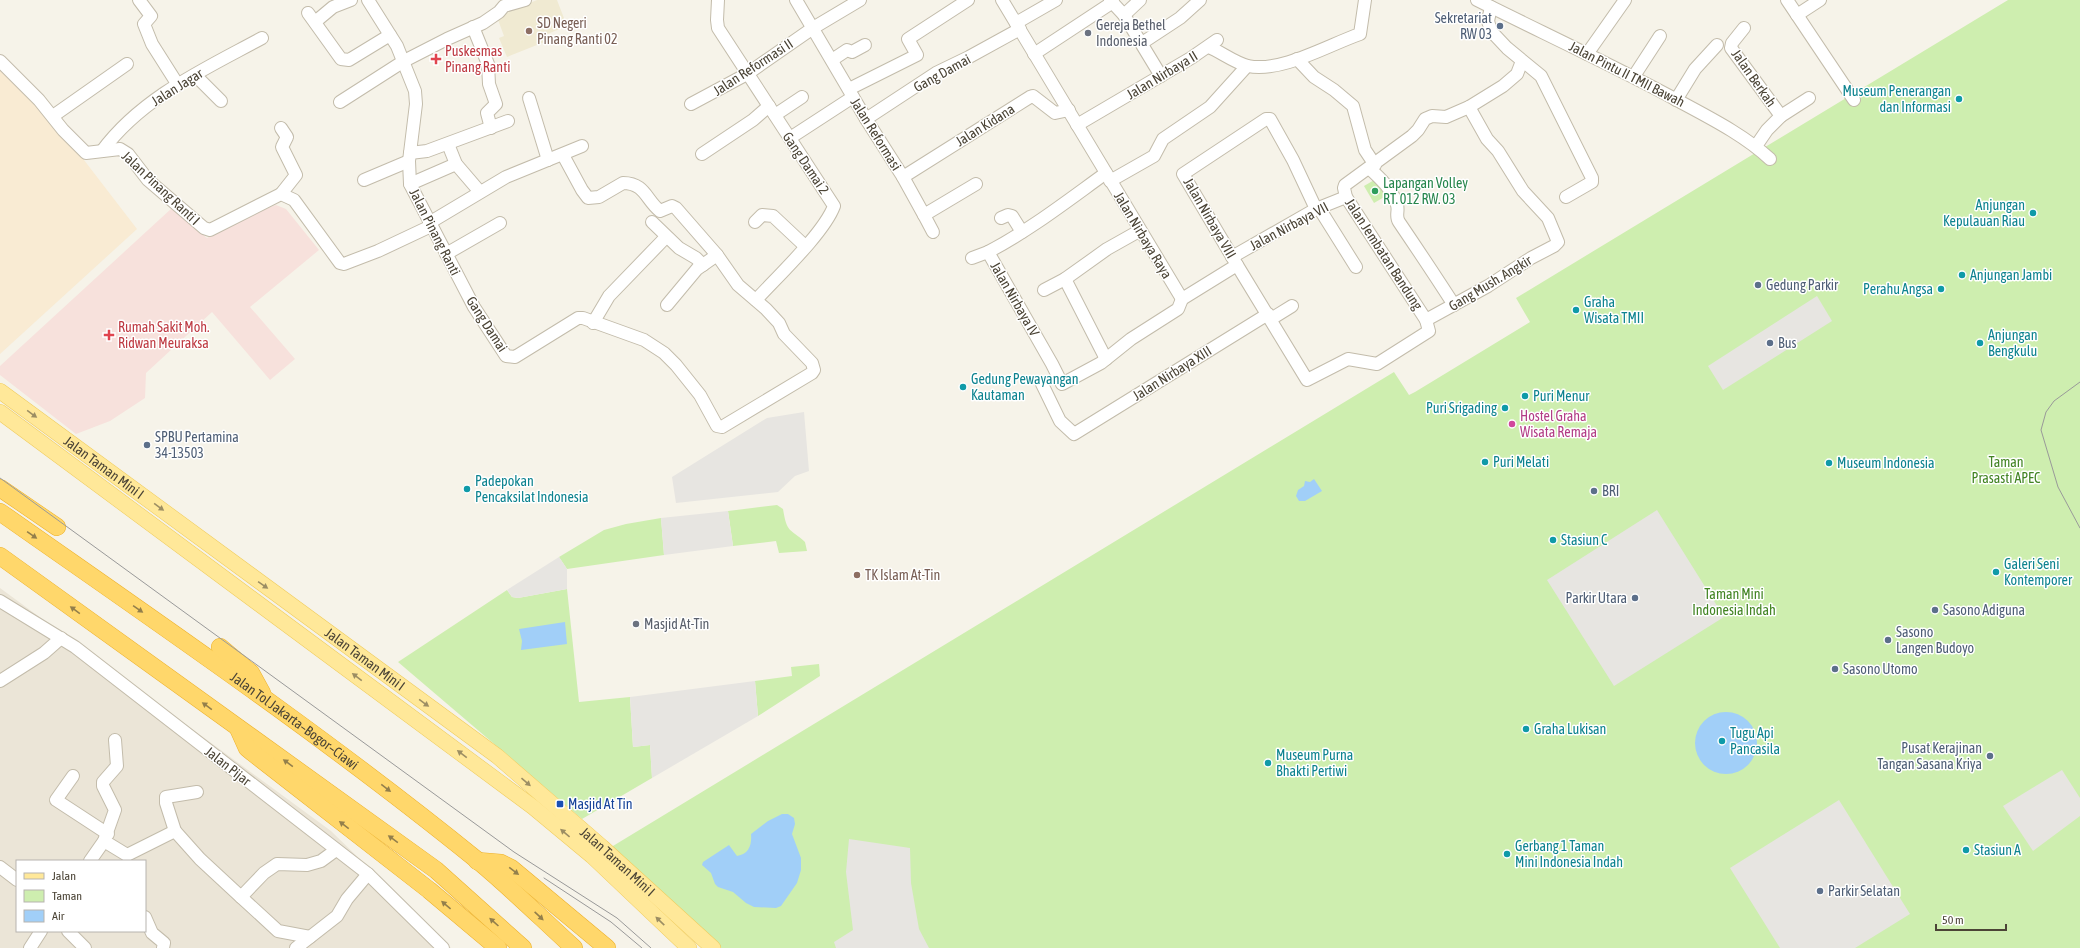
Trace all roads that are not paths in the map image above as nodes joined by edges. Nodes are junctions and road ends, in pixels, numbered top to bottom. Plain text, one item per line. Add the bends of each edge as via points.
1 (139, 0) edge
2 (351, 0) edge
3 (525, 0) edge
4 (718, 0) edge
5 (796, 0) edge
6 (860, 0) edge
7 (968, 0) edge
8 (1002, 0) edge
9 (1056, 0) edge
10 (1140, 0) edge
11 (1200, 0) edge
12 (1365, 0) edge
13 (1477, 0) edge
14 (1626, 0) edge
15 (1787, 0) edge
16 (1820, 0) edge
17 (372, 1) edge
18 (1112, 1) edge
19 (503, 3) edge
20 (1491, 7) junction
21 (1124, 15) junction
22 (1797, 15) junction
23 (1018, 26) junction
24 (473, 27) junction
25 (813, 28) junction
26 (1744, 28) dead end
27 (390, 35) junction
28 (1660, 36) dead end
29 (262, 38) dead end
30 (1142, 43) junction
31 (1717, 44) dead end
32 (865, 45) dead end
33 (1034, 54) junction
34 (1587, 54) junction
35 (1297, 59) junction
36 (832, 60) junction
37 (0, 61) edge
38 (404, 61) junction
39 (1522, 61) junction
40 (127, 64) dead end
41 (1247, 66) junction
42 (747, 74) junction
43 (195, 75) junction
44 (1161, 76) junction
45 (1634, 76) junction
46 (178, 85) junction
47 (851, 93) junction
48 (802, 97) dead end
49 (529, 98) dead end
50 (1809, 98) dead end
51 (1676, 100) junction
52 (1854, 100) dead end
53 (221, 101) dead end
54 (340, 102) dead end
55 (691, 104) dead end
56 (1469, 107) junction
57 (1068, 110) junction
58 (772, 111) junction
59 (53, 116) junction
60 (1781, 116) junction
61 (866, 119) junction
62 (508, 121) dead end
63 (1078, 125) junction
64 (281, 128) dead end
65 (491, 128) junction
66 (790, 138) junction
67 (448, 144) junction
68 (582, 146) dead end
69 (1756, 146) junction
70 (102, 151) junction
71 (702, 154) dead end
72 (563, 155) junction
73 (409, 157) junction
74 (1770, 159) dead end
75 (548, 160) junction
76 (456, 164) junction
77 (1372, 166) junction
78 (903, 177) junction
79 (1108, 177) junction
80 (364, 180) dead end
81 (410, 184) junction
82 (976, 184) dead end
83 (480, 192) junction
84 (280, 194) junction
85 (1346, 197) junction
86 (1566, 197) dead end
87 (1317, 208) junction
88 (924, 216) junction
89 (1001, 218) dead end
90 (652, 222) dead end
91 (755, 222) dead end
92 (500, 223) dead end
93 (430, 224) junction
94 (1139, 231) junction
95 (933, 232) dead end
96 (1022, 232) junction
97 (666, 237) junction
98 (805, 246) junction
99 (988, 252) junction
100 (446, 254) junction
101 (717, 255) junction
102 (972, 258) dead end
103 (1235, 261) junction
104 (703, 265) junction
105 (1356, 267) dead end
106 (1065, 279) junction
107 (462, 284) joint
108 (1044, 290) dead end
109 (1182, 299) junction
110 (756, 300) junction
111 (667, 305) dead end
112 (1454, 305) junction
113 (1292, 306) dead end
114 (1270, 317) junction
115 (1426, 320) junction
116 (593, 322) junction
117 (1106, 359) junction
118 (1042, 384) dead end
119 (0, 391) edge
120 (0, 412) edge
121 (0, 488) edge
122 (0, 512) edge
123 (57, 527) dead end
124 (0, 556) edge
125 (0, 601) edge
126 (61, 638) junction
127 (220, 647) dead end
128 (1, 678) edge
129 (265, 698) junction
130 (238, 728) junction
131 (115, 740) dead end
132 (73, 776) dead end
133 (197, 792) dead end
134 (175, 831) junction
135 (106, 838) junction
136 (336, 850) junction
137 (126, 858) edge
138 (91, 860) edge
139 (477, 860) junction
140 (0, 866) edge
141 (368, 874) junction
142 (16, 879) edge
143 (241, 897) junction
144 (146, 919) edge
145 (574, 920) junction
146 (40, 932) edge
147 (69, 932) edge
148 (310, 937) junction
149 (30, 948) edge
150 (85, 948) edge
151 (164, 948) edge
152 (296, 948) edge
153 (442, 948) edge
154 (498, 948) edge
155 (522, 948) edge
156 (574, 948) edge
157 (593, 948) edge
158 (608, 948) edge
159 (689, 948) edge
160 (713, 948) edge

1 - 46 street via 150,16 144,24 148,37
2 - 27 street via 311,18 338,57 349,60
3 - 19 street
4 - 42 street, Gang Damai 2 via 718,28
5 - 25 street, Jalan Reformasi
6 - 25 street, Jalan Reformasi II
7 - 47 street via 908,39 916,55
8 - 23 street, Jalan Nirbaya Raya
9 - 23 street, Gang Damai
10 - 21 street
11 - 30 street via 1180,18
12 - 35 street via 1360,34
13 - 20 street, Jalan Pintu II TMII Bawah
14 - 34 street
15 - 22 street
16 - 22 street
17 - 27 street, Jalan Pinang Ranti
18 - 21 street
18 - 33 street
19 - 24 street via 493,17
20 - 34 street, Jalan Pintu II TMII Bawah
20 - 39 street via 1488,21 1492,31
21 - 30 street
22 - 52 street
23 - 33 street, Jalan Nirbaya Raya
23 - 61 street, Gang Damai via 969,57 936,73
24 - 38 street
24 - 65 street via 488,64 489,84 496,104 488,113
25 - 36 street, Jalan Reformasi
25 - 42 street, Jalan Reformasi II
26 - 60 street, Jalan Berkah via 1731,48
27 - 38 street, Jalan Pinang Ranti
28 - 45 street
29 - 43 street, Jalan Jagar
30 - 44 street
31 - 51 street via 1695,69
32 - 36 street via 852,52 847,50
33 - 57 street, Jalan Nirbaya Raya
34 - 45 street, Jalan Pintu II TMII Bawah
35 - 41 street via 1263,68
35 - 77 street via 1314,78 1353,106
36 - 47 street, Jalan Reformasi
37 - 59 street, Jalan Pinang Ranti I
38 - 54 street
38 - 73 street, Jalan Pinang Ranti via 416,91
39 - 56 street, Jalan Jembatan Bandung via 1517,74 1504,86
39 - 86 street via 1541,76 1592,178 1592,182
40 - 59 street
41 - 44 street, Jalan Nirbaya II via 1213,44
41 - 79 street, Jalan Nirbaya IV via 1210,107 1163,139 1154,156
42 - 55 street, Jalan Reformasi II
42 - 58 street, Gang Damai 2
43 - 46 street, Jalan Jagar
43 - 53 street
44 - 63 street, Jalan Nirbaya II
45 - 51 street, Jalan Pintu II TMII Bawah
46 - 70 street, Jalan Jagar via 126,123
47 - 61 street, Jalan Reformasi
47 - 66 street
48 - 58 street
49 - 75 street
50 - 60 street
51 - 69 street, Jalan Pintu II TMII Bawah
56 - 77 street, Jalan Jembatan Bandung via 1446,117 1425,118 1412,136
56 - 112 street, Gang Mush. Angkir via 1523,191 1548,218 1558,242
57 - 63 street, Jalan Nirbaya Raya
57 - 78 street, Jalan Kidana via 1055,113 1033,96 1030,97
58 - 66 street, Gang Damai 2
58 - 71 street via 753,120
59 - 70 street, Jalan Pinang Ranti I via 86,153
60 - 69 street, Jalan Berkah
61 - 78 street, Jalan Reformasi
62 - 65 street
63 - 79 street, Jalan Nirbaya Raya
64 - 84 street via 287,137 282,147 296,176
65 - 67 street
66 - 98 street, Gang Damai 2 via 834,206 831,214
67 - 73 street
67 - 76 street
68 - 72 street
69 - 74 street, Jalan Pintu II TMII Bawah
70 - 84 street, Jalan Pinang Ranti I via 120,149 128,154 148,180 204,228 210,230
72 - 75 street
72 - 101 street via 588,198 598,197 626,183 644,190 660,211 672,206
73 - 80 street
73 - 81 street, Jalan Pinang Ranti
75 - 83 street via 506,177
76 - 81 street
76 - 83 street
77 - 85 street, Jalan Jembatan Bandung via 1345,185
77 - 112 street via 1390,191 1397,206 1398,221
78 - 88 street, Jalan Reformasi
79 - 94 street, Jalan Nirbaya Raya
79 - 96 street, Jalan Nirbaya IV
81 - 93 street, Jalan Pinang Ranti
82 - 88 street
83 - 93 street
84 - 93 street via 294,200 321,239 340,263 344,264 378,251
85 - 87 street, Jalan Nirbaya VII
85 - 115 street, Jalan Jembatan Bandung
87 - 103 street, Jalan Nirbaya VII
87 - 103 street, Jalan Nirbaya VIII via 1270,119 1180,169
87 - 105 street
88 - 95 street, Jalan Reformasi
89 - 96 street via 1012,216
90 - 97 street
91 - 98 street via 762,215 773,216
92 - 100 street
93 - 100 street, Jalan Pinang Ranti
94 - 106 street via 1107,249
94 - 109 street, Jalan Nirbaya Raya
96 - 99 street, Jalan Nirbaya IV
97 - 104 street
97 - 116 street via 609,296
98 - 110 street, Gang Damai 2
99 - 102 street
99 - 117 street, Jalan Nirbaya IV via 1062,384
100 - 107 street, Jalan Pinang Ranti
101 - 104 street
101 - 110 street via 738,284
103 - 109 street
103 - 114 street
104 - 111 street
106 - 108 street
106 - 117 street
107 - 116 street, Gang Damai via 504,354 510,358 578,318
109 - 117 street via 1180,307
110 - 116 street via 779,323 784,334 812,363 814,370 725,427 717,426 700,395 664,353 644,340
112 - 115 street, Gang Mush. Angkir
113 - 114 street, Jalan Nirbaya XIII
114 - 115 street, Jalan Jembatan Bandung via 1307,380 1348,359 1372,364 1381,362 1427,334 1429,328
114 - 118 street, Jalan Nirbaya XIII via 1076,432 1071,432 1063,426
119 -> 160 main road, Jalan Taman Mini I via 497,756
159 -> 120 main road, Jalan Taman Mini I via 592,856 533,807
121 - 123 highway
122 -> 129 highway, Jalan Tol Jakarta–Bogor–Ciawi
130 -> 124 highway
125 - 126 street, Jalan Pijar
126 - 128 street via 44,653
126 - 136 street, Jalan Pijar
127 - 129 highway via 251,673
129 -> 139 highway, Jalan Tol Jakarta–Bogor–Ciawi via 355,764
154 -> 130 highway via 429,890 252,753
155 -> 130 highway via 436,870
131 - 135 street via 117,766 103,782 115,810
132 - 135 street via 56,800
133 - 134 street via 166,797
134 - 137 street
134 - 143 street via 200,859
135 - 137 street
135 - 138 street
136 - 141 street, Jalan Pijar
136 - 143 street via 321,861 307,865 277,864 264,873
139 -> 145 highway via 501,863 511,868
139 -> 156 highway, Jalan Tol Jakarta–Bogor–Ciawi
140 - 142 street
141 - 148 street via 336,916
141 - 153 street, Jalan Pijar
143 - 148 street via 278,931
144 - 151 street via 152,933 164,944
145 - 157 highway via 583,937
145 - 158 highway
146 - 149 street
147 - 150 street
148 - 152 street

